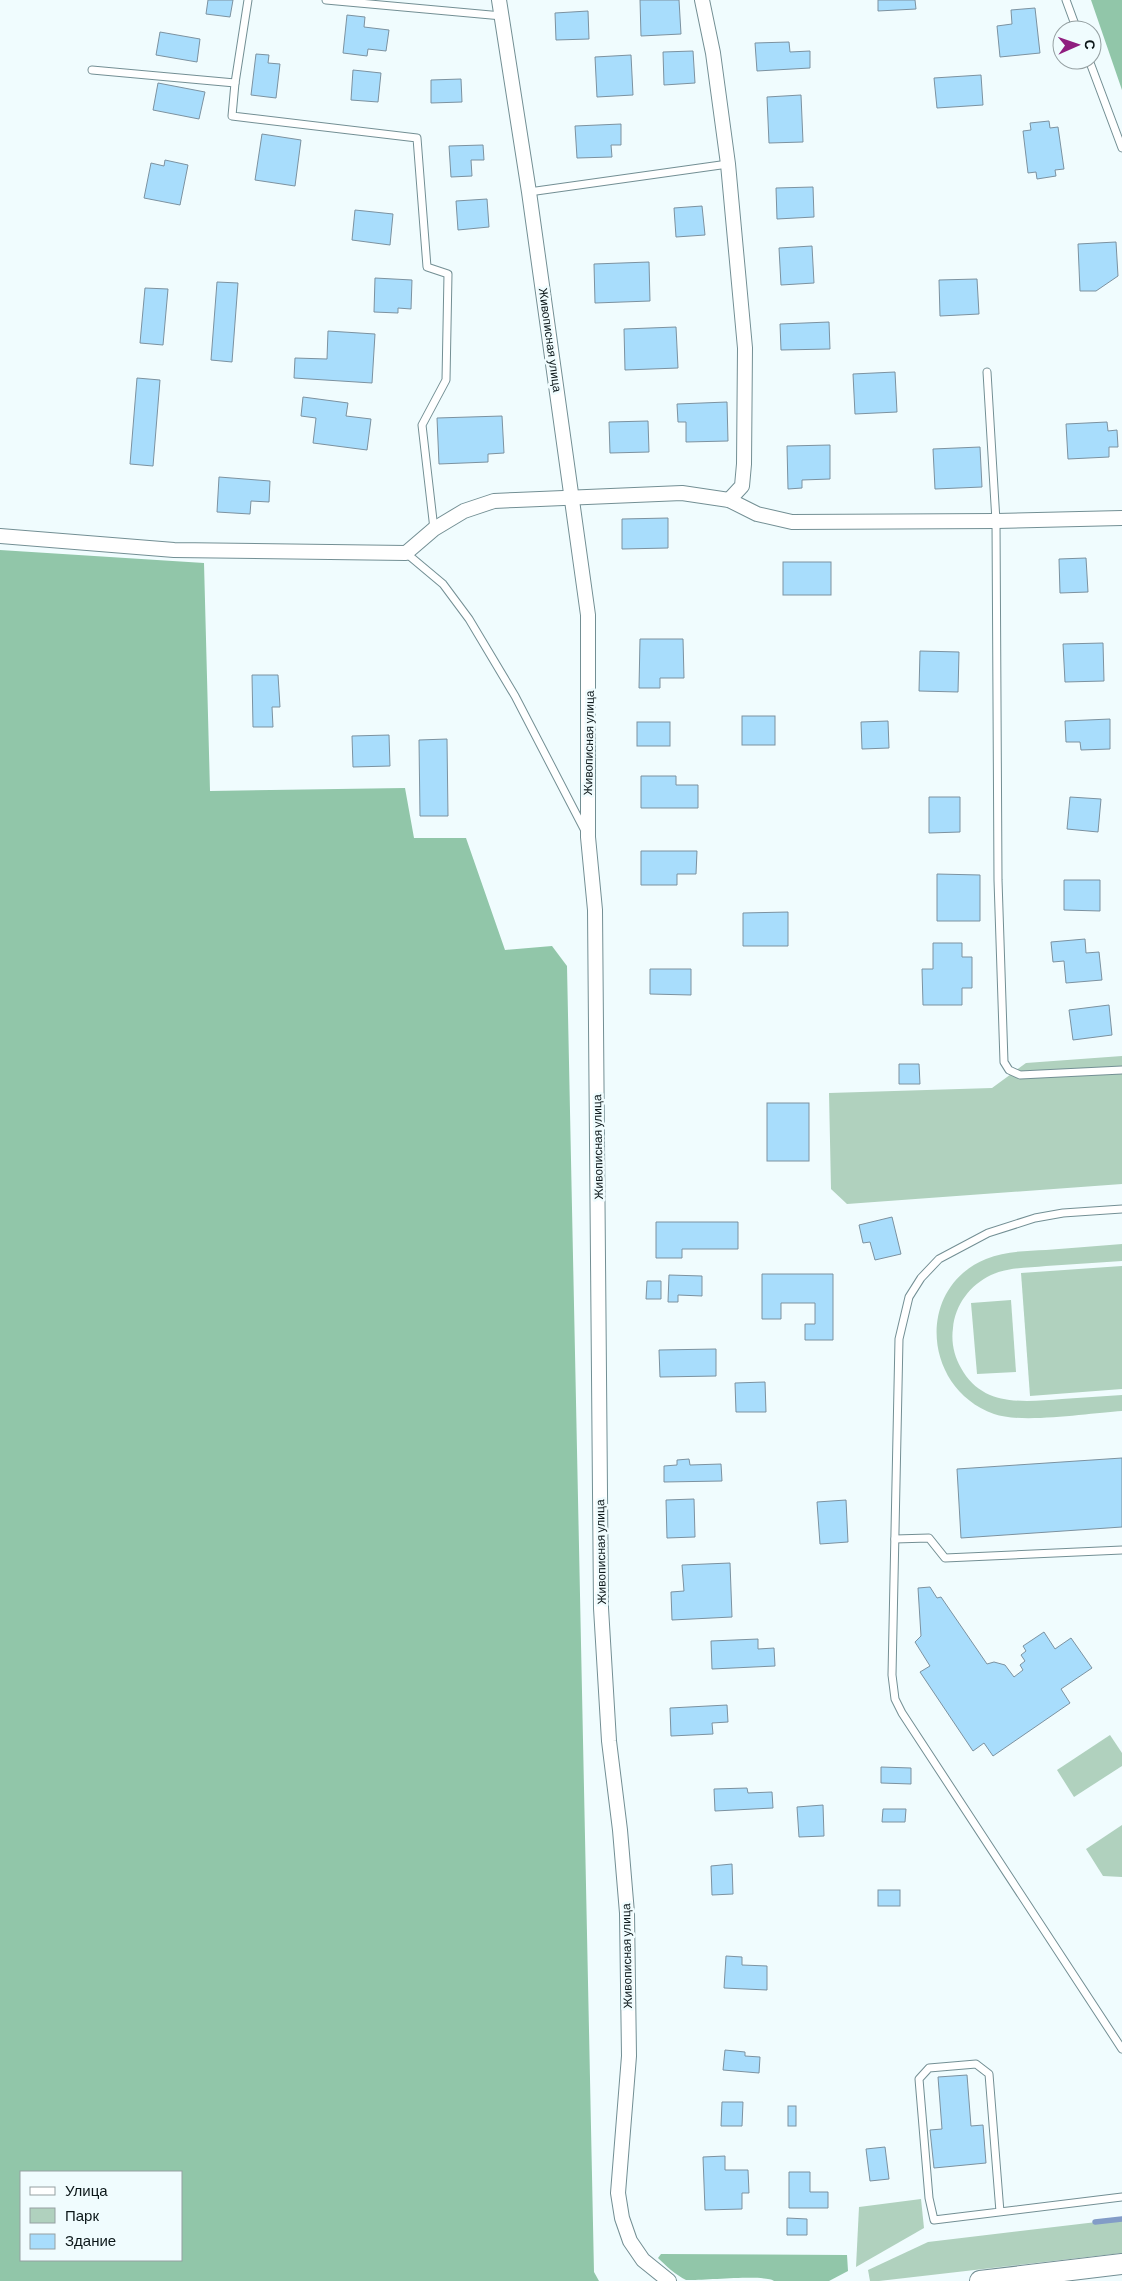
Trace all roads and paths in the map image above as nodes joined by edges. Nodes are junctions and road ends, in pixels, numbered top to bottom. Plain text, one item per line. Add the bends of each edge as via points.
1 (248, 0) edge
2 (326, 0) edge
3 (500, 0) edge
4 (702, 0) edge
5 (1066, 0) edge
6 (502, 16) junction
7 (1073, 20) edge
8 (92, 70) dead end
9 (1093, 70) edge
10 (235, 83) junction
11 (1122, 148) edge
12 (728, 164) junction
13 (529, 192) junction
14 (987, 372) dead end
15 (571, 497) junction
16 (729, 500) junction
17 (1122, 518) edge
18 (996, 522) junction
19 (434, 529) junction
20 (0, 536) edge
21 (406, 553) junction
22 (588, 837) junction
23 (1122, 1070) edge
24 (1122, 1209) edge
25 (895, 1539) junction
26 (1122, 1550) edge
27 (1122, 2049) edge
28 (1122, 2197) edge
29 (1000, 2212) junction
30 (1122, 2264) edge
31 (669, 2281) edge
32 (980, 2281) edge

1 - 10 lane
2 - 6 lane
3 - 6 street, Живописная улица
4 - 12 street via 713,53
5 - 7 lane
6 - 13 street, Живописная улица
8 - 10 lane
9 - 11 lane
10 - 19 lane via 232,116 417,138 427,267 448,274 446,380 422,425
12 - 13 lane
12 - 16 street via 745,348 742,486
13 - 15 street, Живописная улица
14 - 18 lane
15 - 16 street via 682,493
15 - 19 street via 494,501 464,511
15 - 22 street, Живописная улица via 588,615
16 - 18 street via 757,514 792,522
17 - 18 street
18 - 23 lane via 998,880 1004,1062 1008,1070 1020,1075
19 - 21 street
20 - 21 street via 174,550
21 - 22 lane via 443,584 469,619 515,696
22 - 31 street, Живописная улица via 595,910 602,1608 608,1741 627,1913 629,2056 618,2193 630,2241 643,2260
24 - 25 lane via 1035,1218 988,1233 939,1259 921,1278 909,1297 899,1339
25 - 26 lane via 929,1538 945,1558
25 - 27 lane via 892,1675 895,1699
28 - 29 lane
29 - 29 lane via 934,2220 928,2198 919,2079 928,2068 976,2064 989,2074
30 - 32 main road

